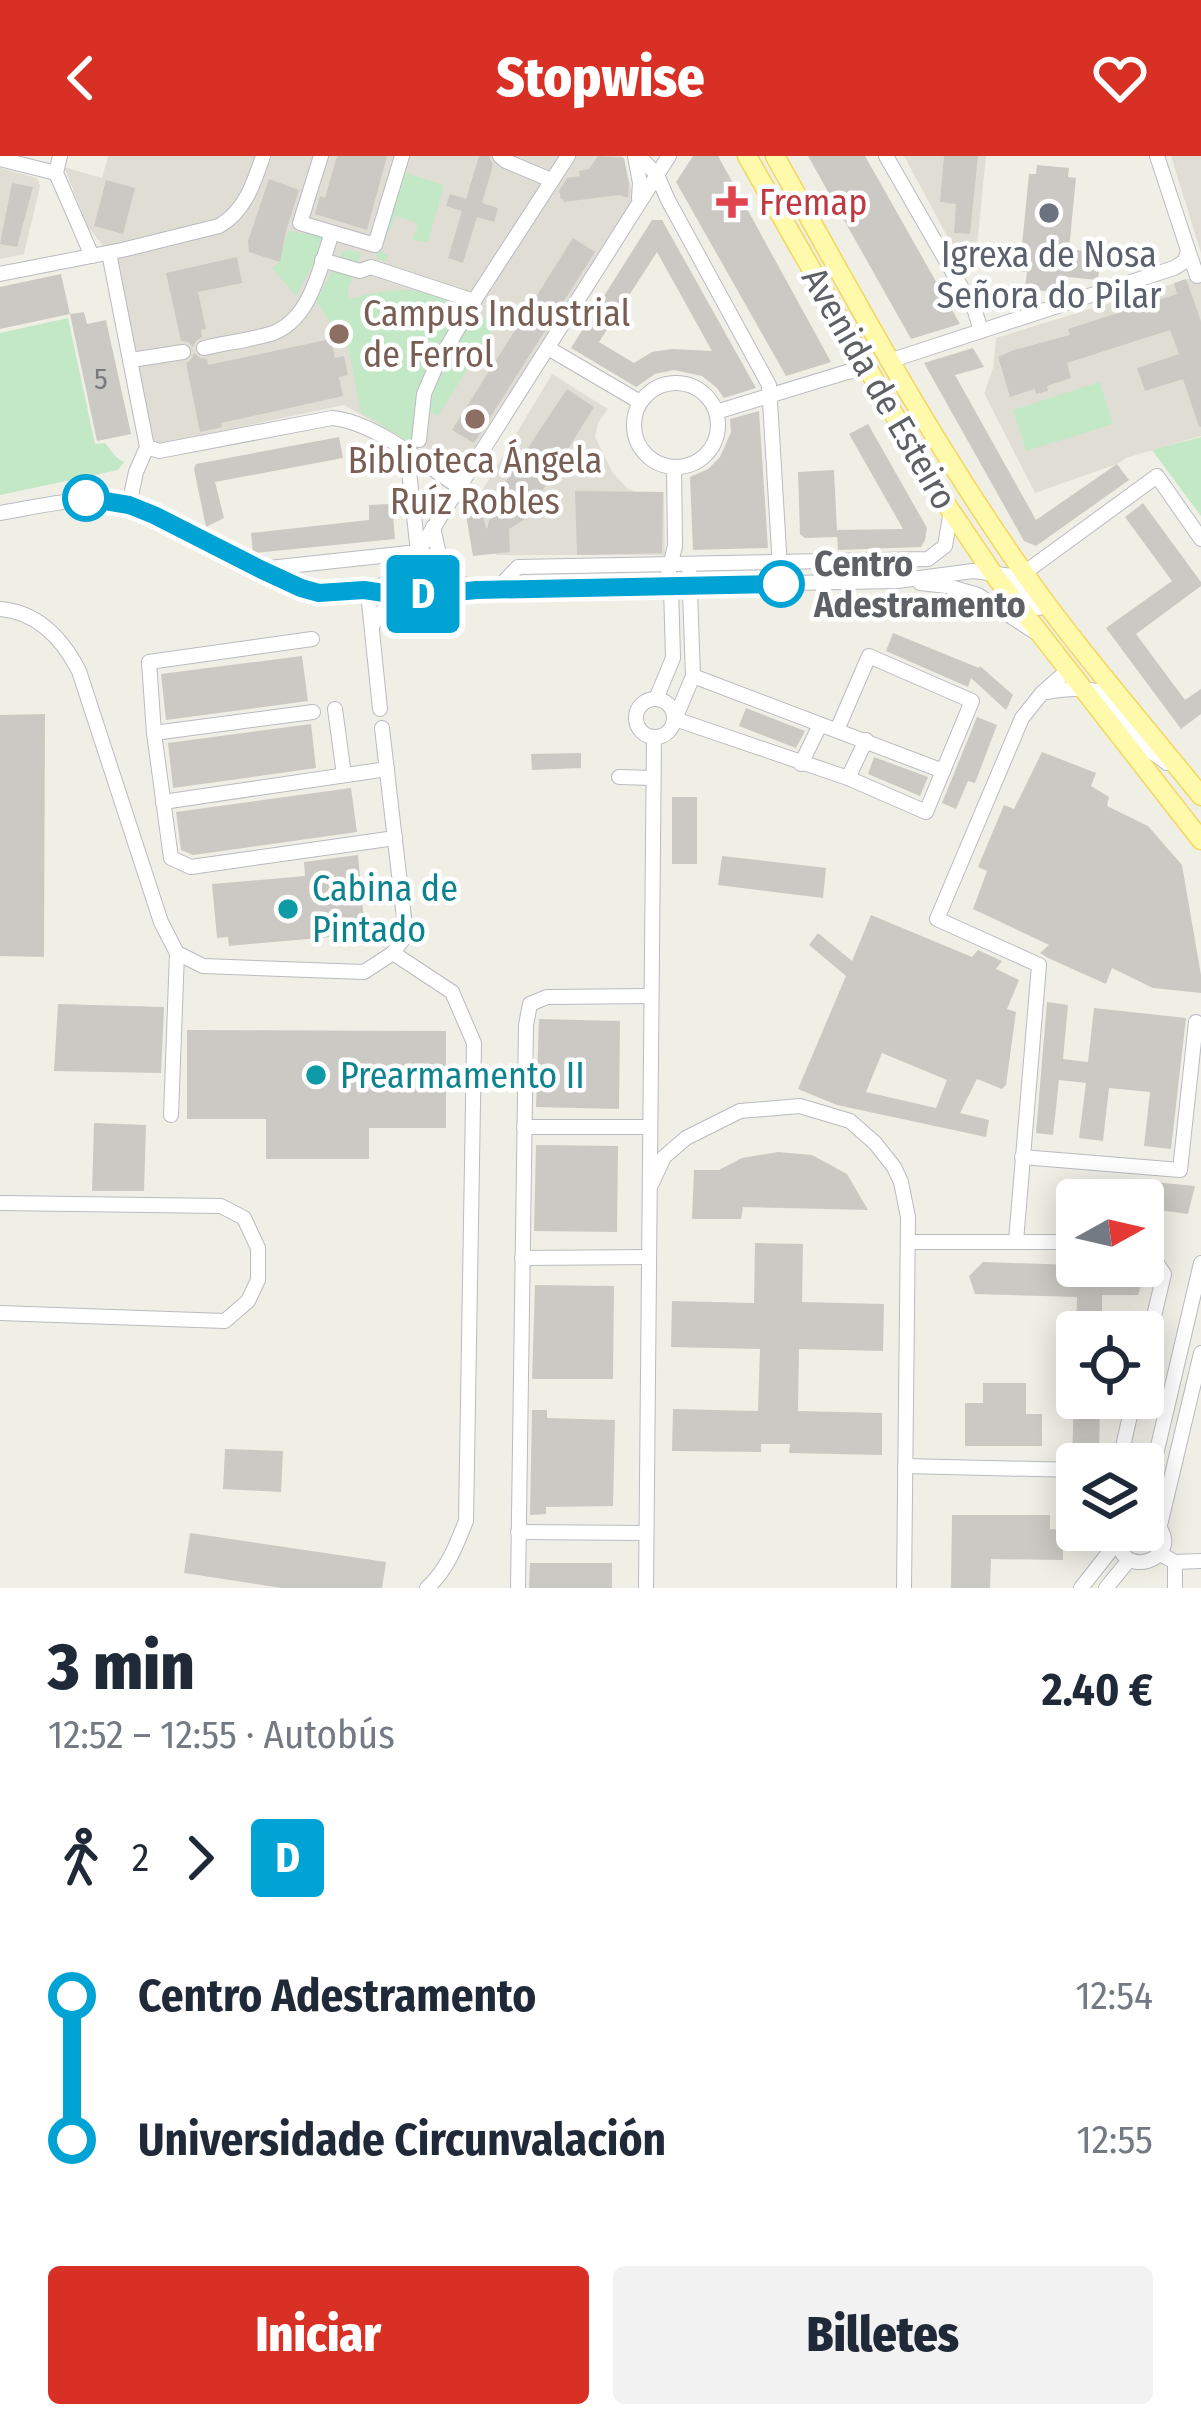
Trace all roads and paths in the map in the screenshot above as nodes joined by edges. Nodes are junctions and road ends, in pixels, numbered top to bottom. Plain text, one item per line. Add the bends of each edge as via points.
1 (60, 156) edge
2 (263, 156) edge
3 (321, 156) edge
4 (402, 156) edge
5 (500, 156) edge
6 (568, 156) edge
7 (637, 156) edge
8 (669, 156) edge
9 (747, 156) edge
10 (775, 156) edge
11 (886, 156) edge
12 (1157, 156) edge
13 (0, 159) edge
14 (56, 173) junction
15 (657, 175) junction
16 (551, 180) junction
17 (639, 202) junction
18 (332, 233) junction
19 (1188, 250) junction
20 (109, 253) junction
21 (92, 256) junction
22 (322, 260) junction
23 (0, 274) edge
24 (1197, 276) dead end
25 (474, 301) junction
26 (981, 331) junction
27 (204, 347) dead end
28 (548, 348) junction
29 (183, 352) dead end
30 (130, 360) junction
31 (889, 361) junction
32 (867, 369) junction
33 (770, 397) junction
34 (640, 402) junction
35 (716, 412) junction
36 (419, 440) dead end
37 (146, 447) junction
38 (407, 452) junction
39 (674, 466) junction
40 (459, 488) junction
41 (129, 505) junction
42 (951, 510) junction
43 (0, 513) edge
44 (433, 527) junction
45 (1201, 539) edge
46 (418, 552) junction
47 (882, 560) junction
48 (780, 562) junction
49 (689, 563) junction
50 (669, 564) junction
51 (260, 569) junction
52 (404, 570) junction
53 (992, 572) junction
54 (1024, 573) junction
55 (890, 581) junction
56 (782, 584) junction
57 (671, 586) junction
58 (690, 586) junction
59 (473, 589) junction
60 (496, 589) junction
61 (364, 590) junction
62 (443, 593) junction
63 (0, 609) edge
64 (371, 630) junction
65 (1037, 632) junction
66 (312, 639) dead end
67 (1072, 639) junction
68 (1068, 670) junction
69 (692, 676) junction
70 (1084, 689) junction
71 (1042, 693) junction
72 (656, 699) junction
73 (335, 709) dead end
74 (380, 709) dead end
75 (313, 712) dead end
76 (675, 719) junction
77 (820, 725) junction
78 (382, 728) dead end
79 (837, 730) junction
80 (154, 733) junction
81 (654, 737) junction
82 (866, 740) junction
83 (801, 764) junction
84 (387, 769) junction
85 (944, 771) junction
86 (1181, 772) junction
87 (344, 775) junction
88 (619, 777) dead end
89 (653, 778) junction
90 (848, 778) junction
91 (1201, 796) edge
92 (164, 802) junction
93 (395, 838) junction
94 (1201, 840) edge
95 (176, 953) junction
96 (394, 953) junction
97 (651, 996) junction
98 (1196, 1022) dead end
99 (171, 1115) dead end
100 (650, 1126) junction
101 (524, 1127) junction
102 (1022, 1156) junction
103 (650, 1188) junction
104 (0, 1203) edge
105 (908, 1241) junction
106 (1016, 1241) junction
107 (1056, 1241) edge
108 (649, 1257) junction
109 (522, 1258) junction
110 (1201, 1263) edge
111 (0, 1313) edge
112 (1201, 1353) edge
113 (1159, 1443) edge
114 (905, 1466) junction
115 (1056, 1470) edge
116 (1164, 1509) edge
117 (518, 1532) junction
118 (646, 1533) junction
119 (1108, 1551) edge
120 (1122, 1551) edge
121 (1161, 1551) edge
122 (1160, 1554) junction
123 (1129, 1560) junction
124 (1201, 1561) edge
125 (1175, 1562) junction
126 (428, 1588) edge
127 (518, 1588) edge
128 (646, 1588) edge
129 (904, 1588) edge
130 (1081, 1588) edge
131 (1106, 1588) edge
132 (1175, 1588) edge

1 - 14 street
2 - 20 street via 231,219
3 - 18 street via 300,223
4 - 18 street via 374,245
5 - 16 street
6 - 16 street
7 - 15 street
7 - 17 street
8 - 15 street
9 - 32 main road, Avenida de Esteiro
10 - 31 main road, Avenida de Esteiro
11 - 26 street
12 - 19 street
13 - 14 street
14 - 21 street
15 - 17 street
15 - 33 street
16 - 25 street
17 - 28 street
18 - 22 street
19 - 24 street
19 - 26 street via 1174,268
20 - 21 street
20 - 30 street
21 - 23 street
22 - 25 street via 360,272 371,267
22 - 27 street via 292,322
25 - 36 street via 424,394
26 - 31 street
28 - 34 street
28 - 40 street
29 - 30 street
30 - 37 street
31 - 54 main road, Avenida de Esteiro
32 - 33 street
32 - 42 main road, Avenida de Esteiro
33 - 35 street
33 - 48 street
34 - 35 street via 661,385 688,384
34 - 39 street via 634,425 642,449
35 - 39 street via 709,450
37 - 38 street via 159,452 332,418
37 - 41 street
38 - 40 street
38 - 46 street
39 - 50 street
40 - 44 street
41 - 43 street via 86,498
41 - 51 street
42 - 47 street via 945,546 934,556
42 - 53 main road, Avenida de Esteiro
44 - 46 street
44 - 59 street via 441,564
45 - 54 street via 1157,476
46 - 51 street
46 - 52 street
47 - 48 street
47 - 55 street
48 - 49 street
48 - 56 street
49 - 50 street
49 - 58 street
50 - 57 street
50 - 60 street via 518,567
51 - 61 street via 319,593
52 - 59 street
52 - 61 street
52 - 62 street via 410,583
53 - 55 street
53 - 65 main road, Avenida de Esteiro
53 - 67 street via 1012,576
54 - 67 main road, Avenida de Esteiro
55 - 56 street
55 - 65 street via 978,596
56 - 58 street
57 - 58 street
57 - 60 street
57 - 72 street via 673,658
58 - 69 street
59 - 60 street
59 - 62 street
61 - 62 street
61 - 64 street
62 - 64 street via 387,607
63 - 95 street via 46,626 80,671
64 - 74 street
65 - 68 main road, Avenida de Esteiro
66 - 80 street via 149,662
67 - 86 main road, Avenida de Esteiro
68 - 70 main road, Avenida de Esteiro
68 - 71 street
69 - 76 street
69 - 77 street
70 - 71 street
70 - 86 street via 1102,693
70 - 94 main road, Avenida de Esteiro
71 - 102 street via 1022,718 938,919 1039,965
72 - 76 street
72 - 81 street via 636,718
73 - 87 street
75 - 80 street
76 - 81 street via 667,734
76 - 83 street
77 - 79 street
77 - 83 street
78 - 84 street
79 - 82 street
79 - 85 street via 869,656 972,701
80 - 92 street
81 - 89 street
82 - 85 street
82 - 90 street
83 - 90 street
84 - 87 street
84 - 93 street
85 - 90 street via 926,812
86 - 91 main road, Avenida de Esteiro
87 - 92 street
88 - 89 street
89 - 97 street
92 - 93 street via 171,858 191,867
93 - 96 street via 406,935
95 - 96 street via 203,966 364,971
95 - 99 street
96 - 126 street via 452,992 474,1043 466,1521
97 - 100 street
97 - 101 street via 530,1004
98 - 102 street via 1180,1170
100 - 101 street
100 - 103 street
101 - 109 street
102 - 106 street
103 - 105 street via 664,1157 686,1138 740,1112 800,1106 850,1121 875,1143 905,1196
103 - 108 street
104 - 111 street via 221,1206 244,1218 258,1248 258,1280 225,1322
105 - 106 street
105 - 114 street
106 - 107 street
108 - 109 street
108 - 118 street
109 - 117 street
110 - 113 street
112 - 116 street
114 - 115 street
114 - 129 street
117 - 118 street
117 - 127 street
118 - 128 street
119 - 130 street
120 - 123 street
121 - 122 street
122 - 123 street
122 - 125 street
123 - 131 street
124 - 125 street
125 - 132 street

